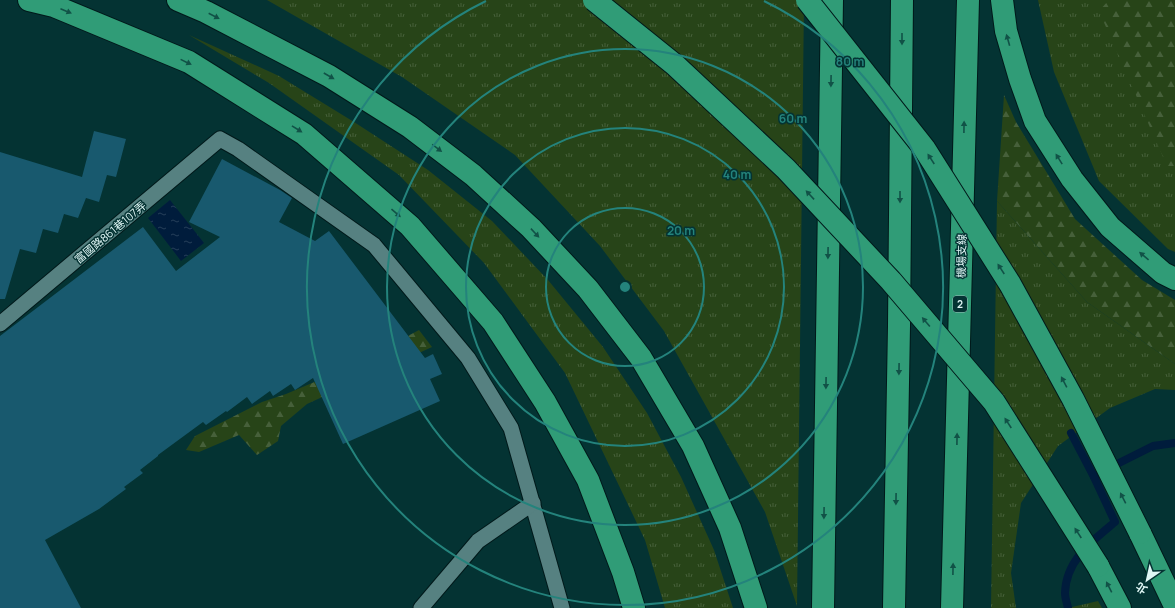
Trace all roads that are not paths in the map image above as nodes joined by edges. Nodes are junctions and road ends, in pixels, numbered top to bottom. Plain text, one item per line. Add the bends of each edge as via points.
1 (29, 0) edge
2 (178, 0) edge
3 (594, 0) edge
4 (806, 0) edge
5 (832, 0) edge
6 (902, 0) edge
7 (968, 0) edge
8 (1002, 0) edge
9 (1175, 279) edge
10 (0, 324) edge
11 (533, 503) junction
12 (1175, 606) edge
13 (421, 608) edge
14 (562, 608) edge
15 (634, 608) edge
16 (756, 608) edge
17 (823, 608) edge
18 (894, 608) edge
19 (952, 608) edge
20 (1120, 608) edge

1 -> 15 highway via 54,6 189,62 304,134 410,226 493,322 546,402 588,480
2 -> 16 highway via 329,76 410,127 473,175 531,228 588,289 641,358 689,440 730,528
20 -> 3 highway, bridge via 1098,566 994,402 892,281 786,169 674,65
12 -> 4 highway, bridge via 1073,399 1010,284 924,148
5 -> 17 highway, bridge
6 -> 18 highway
19 -> 7 highway, 機場支線 / 2
9 -> 8 highway via 1163,273 1110,228 1072,179 1035,121 1008,38
10 - 11 lane, 富國路861巷107弄 via 220,139 374,245 468,358 511,428
11 - 13 lane via 478,540
11 - 14 lane

